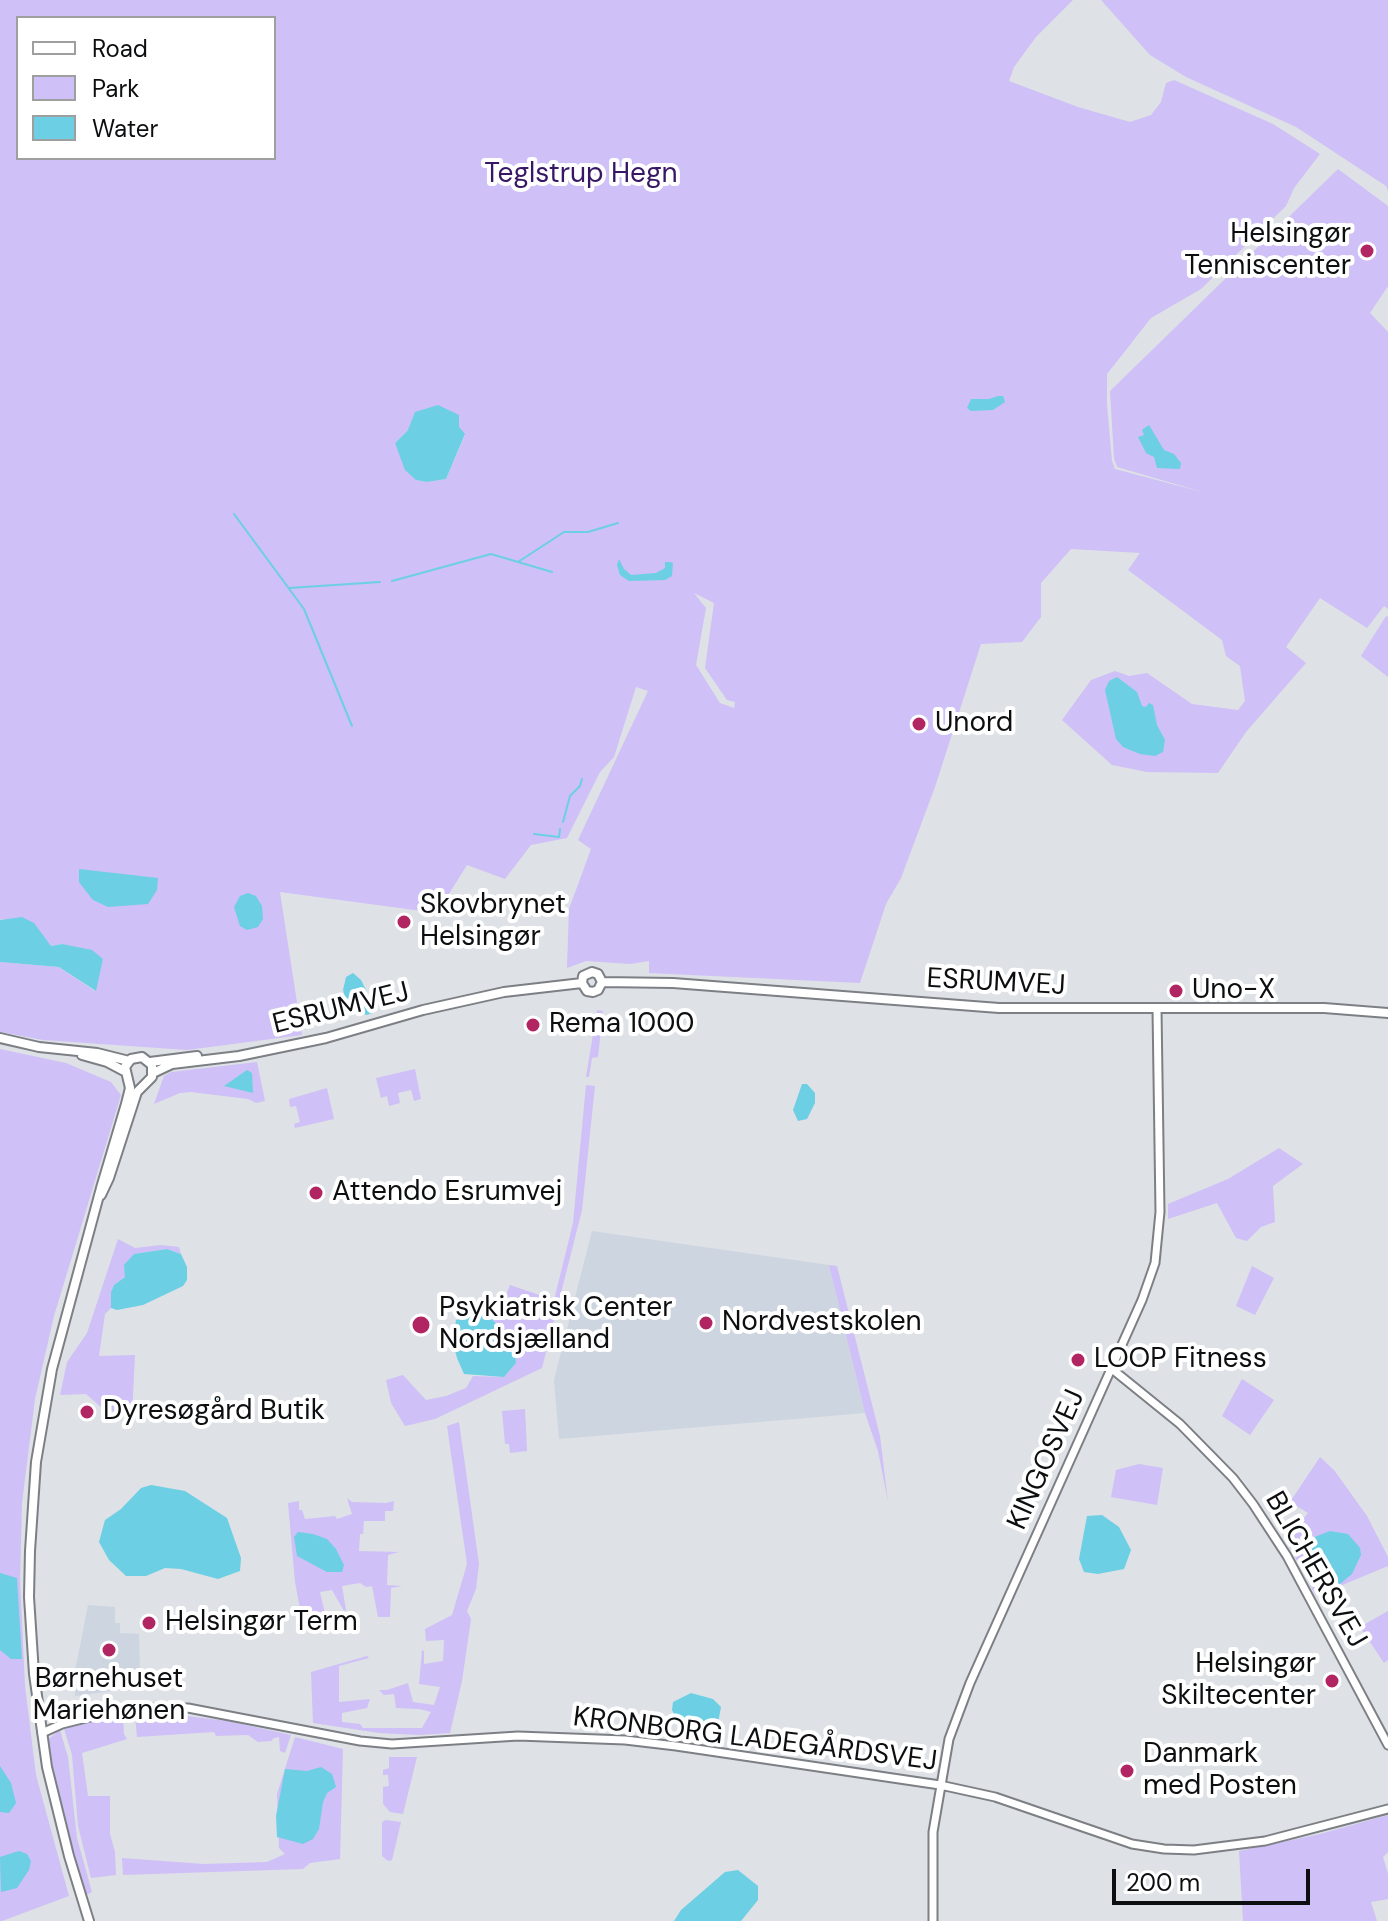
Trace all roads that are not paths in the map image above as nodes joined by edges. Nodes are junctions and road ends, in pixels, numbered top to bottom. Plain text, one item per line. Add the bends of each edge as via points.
1 (602, 982) junction
2 (582, 983) junction
3 (1157, 1009) junction
4 (1388, 1013) edge
5 (0, 1038) edge
6 (66, 1050) junction
7 (253, 1052) junction
8 (129, 1061) junction
9 (150, 1062) junction
10 (124, 1071) junction
11 (153, 1073) junction
12 (129, 1082) junction
13 (143, 1085) junction
14 (101, 1195) junction
15 (1112, 1369) junction
16 (107, 1711) junction
17 (39, 1712) junction
18 (42, 1733) junction
19 (1388, 1745) edge
20 (940, 1785) junction
21 (1388, 1809) edge
22 (89, 1921) edge
23 (933, 1921) edge

1 - 2 main road via 593,992
1 - 2 main road via 592,972
1 - 3 main road, ESRUMVEJ via 999,1008
2 - 7 main road, ESRUMVEJ via 504,992
3 - 4 main road, ESRUMVEJ
3 - 15 street, KINGOSVEJ via 1158,1240 1144,1296
5 - 6 main road
6 - 8 main road
6 - 10 main road
7 - 9 main road, ESRUMVEJ
7 - 11 main road, ESRUMVEJ via 172,1064
8 - 9 main road via 139,1057
8 - 10 main road
9 - 11 main road
10 - 12 main road
11 - 13 main road
12 - 13 main road
12 - 14 main road
13 - 14 main road
14 - 17 main road via 55,1356 37,1458 29,1597
15 - 19 street, BLICHERSVEJ via 1189,1432 1253,1504 1287,1556
15 - 20 street, KINGOSVEJ via 970,1683 949,1739
16 - 17 street, KRONBORG LADEGÅRDSVEJ
16 - 18 street, KRONBORG LADEGÅRDSVEJ
16 - 20 street, KRONBORG LADEGÅRDSVEJ via 188,1708 392,1744 518,1736 625,1740
17 - 18 main road
18 - 22 main road via 55,1805
20 - 21 street, KRONBORG LADEGÅRDSVEJ via 1164,1849 1265,1841
20 - 23 street, KINGOSVEJ via 933,1832

